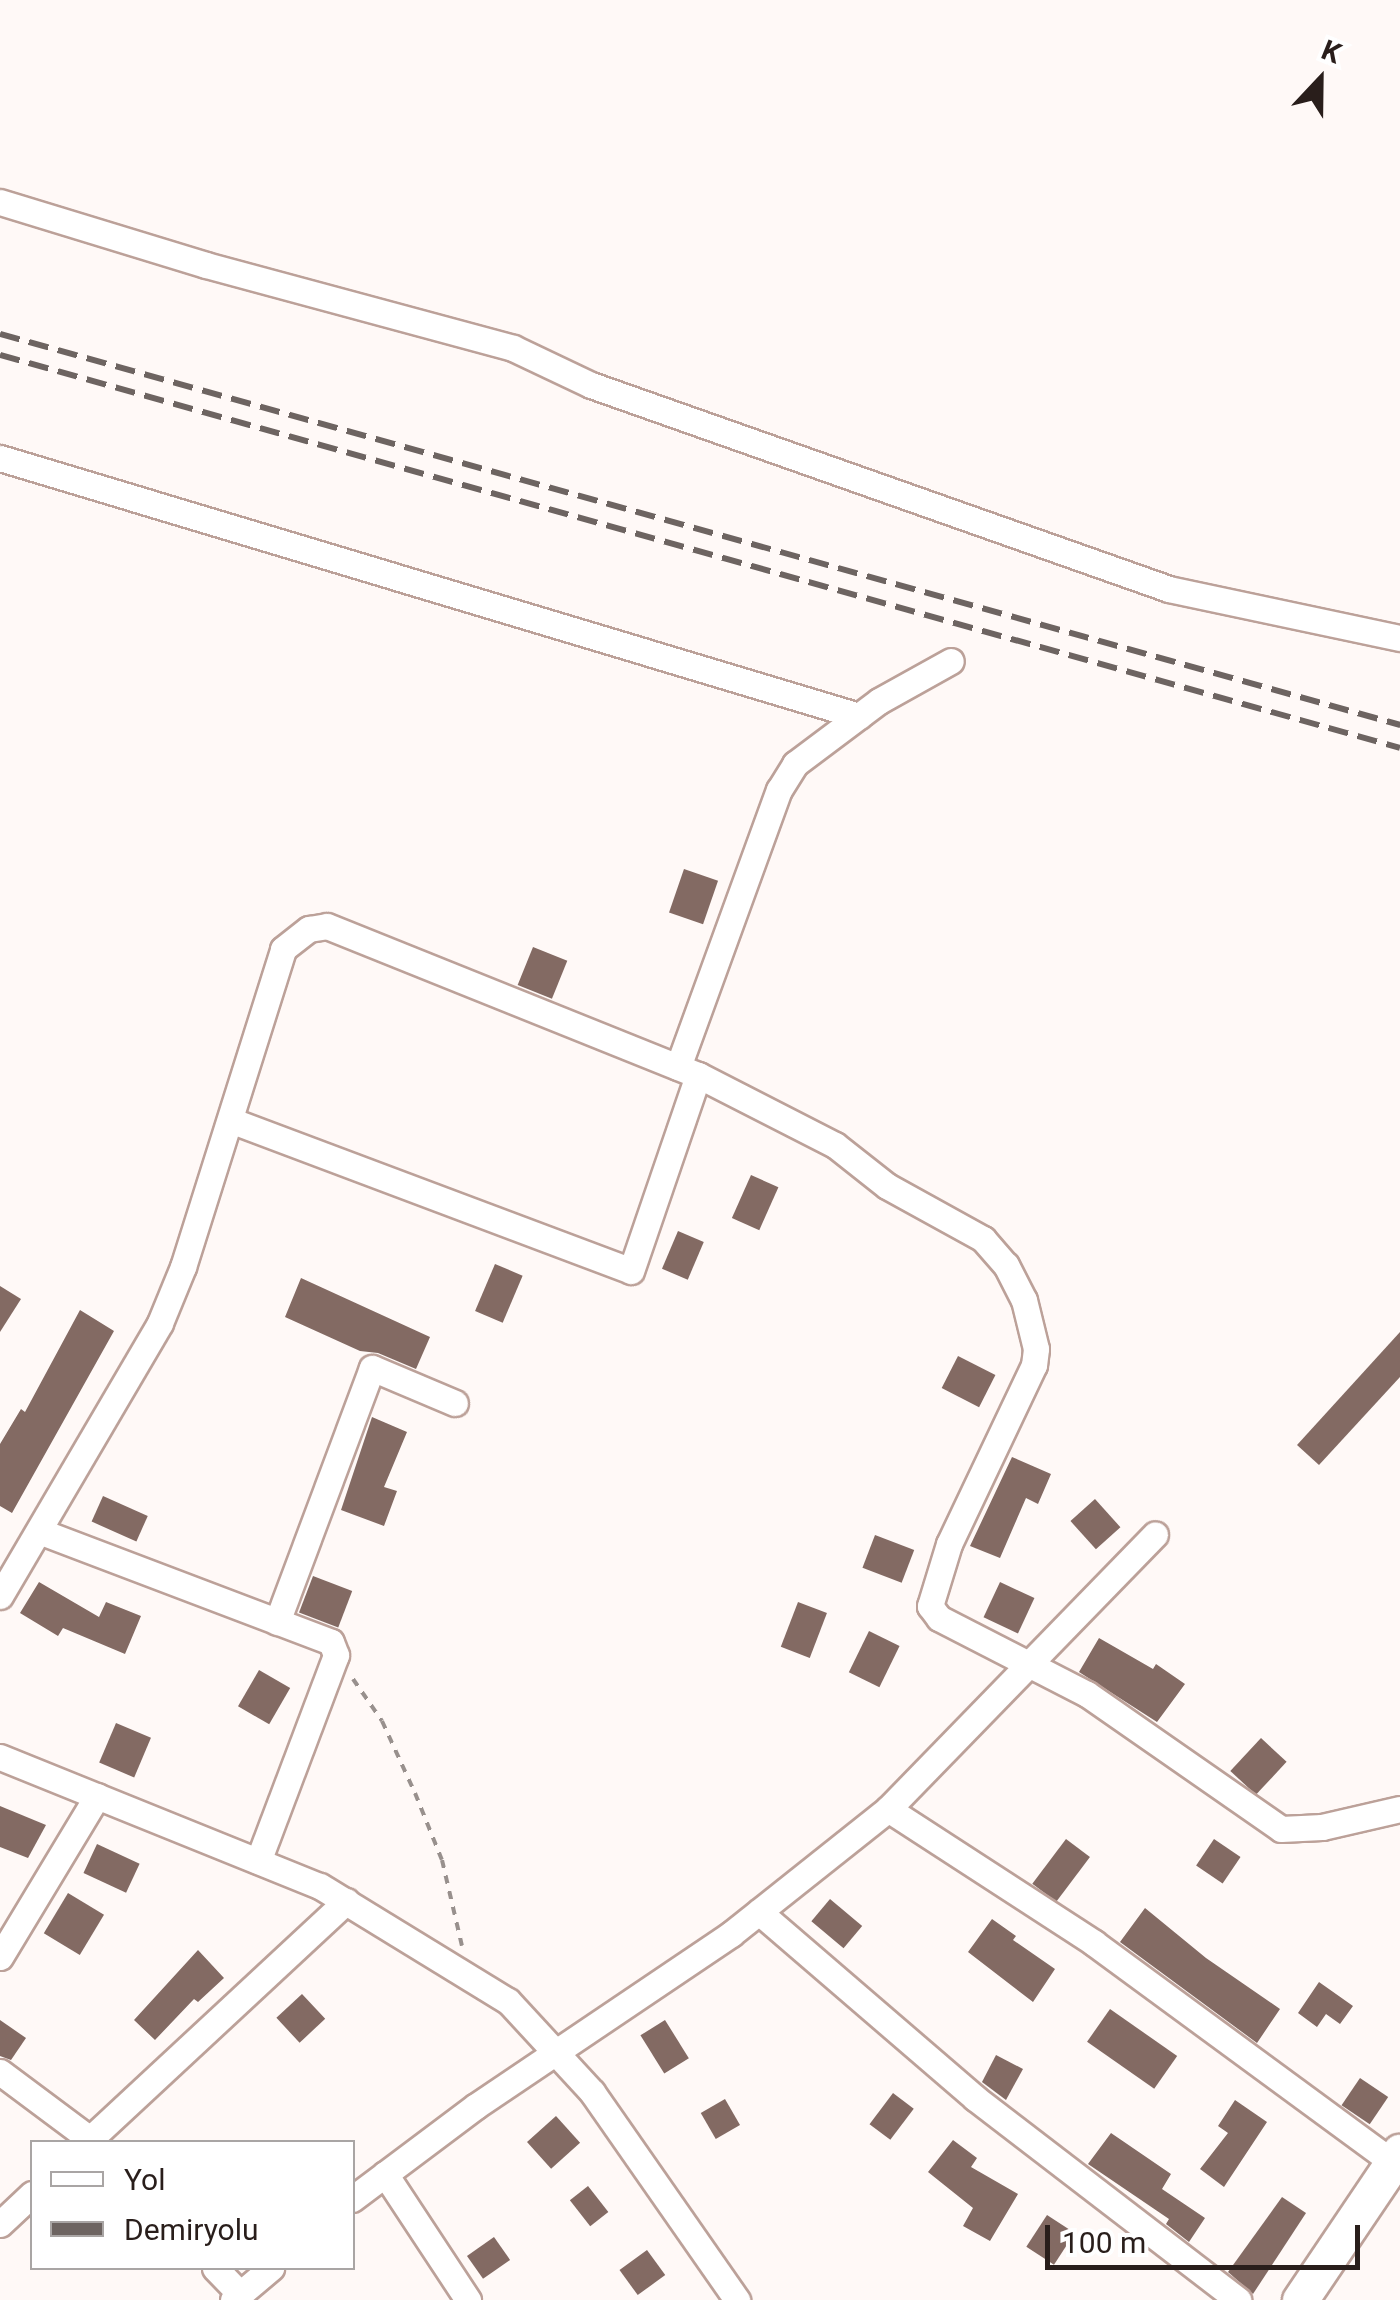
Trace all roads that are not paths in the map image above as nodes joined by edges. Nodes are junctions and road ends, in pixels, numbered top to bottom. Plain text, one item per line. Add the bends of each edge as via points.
1 (0, 202) edge
2 (0, 458) edge
3 (1400, 638) edge
4 (951, 661) dead end
5 (858, 716) junction
6 (688, 1071) junction
7 (230, 1120) junction
8 (455, 1404) dead end
9 (38, 1532) junction
10 (1155, 1534) dead end
11 (0, 1596) edge
12 (277, 1622) junction
13 (1030, 1665) junction
14 (0, 1757) edge
15 (97, 1796) junction
16 (1400, 1809) edge
17 (888, 1810) junction
18 (258, 1861) junction
19 (346, 1900) junction
20 (759, 1912) junction
21 (0, 1957) edge
22 (556, 2052) junction
23 (0, 2072) edge
24 (87, 2140) edge
25 (92, 2140) edge
26 (1396, 2158) edge
27 (385, 2174) junction
28 (30, 2196) edge
29 (355, 2197) edge
30 (0, 2224) edge
31 (216, 2270) edge
32 (268, 2270) edge
33 (236, 2297) edge
34 (468, 2300) edge
35 (737, 2300) edge
36 (1238, 2300) edge
37 (1300, 2300) edge

1 - 3 street via 513,348 591,386 1168,589
2 - 5 street
4 - 5 street
5 - 6 street via 795,764 779,790
6 - 7 street via 328,926 310,928 283,949
6 - 7 street via 632,1270
6 - 13 street via 834,1145 887,1186 962,1223 1006,1265 1035,1330 1034,1364 949,1544 930,1606 938,1618
7 - 9 street via 160,1323
8 - 12 street via 372,1368
9 - 11 street
9 - 12 street
10 - 13 street
12 - 18 street via 331,1642 336,1655
13 - 16 street via 1150,1734 1281,1829
13 - 17 street
14 - 15 street
15 - 18 street
15 - 21 street
17 - 20 street
17 - 26 street via 1094,1943
18 - 19 street
19 - 22 street via 508,2001
19 - 25 street
20 - 22 street
20 - 36 street via 975,2098
22 - 27 street
22 - 35 street via 592,2092
23 - 24 street
26 - 37 main road
27 - 29 street
27 - 34 street
28 - 30 street
31 - 33 street
32 - 33 street

